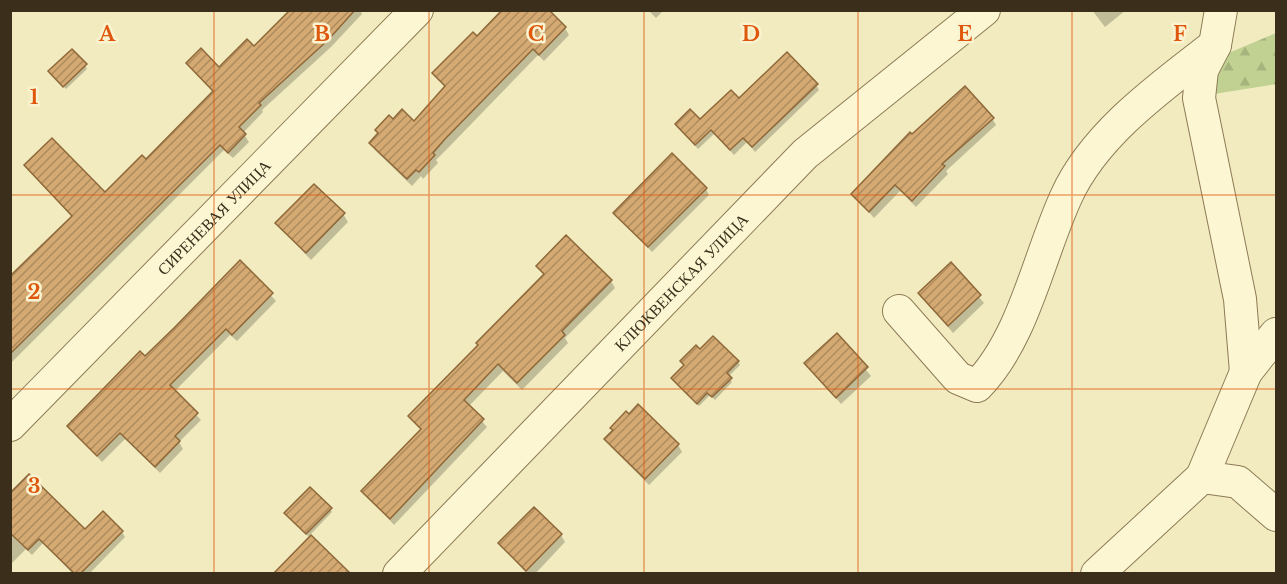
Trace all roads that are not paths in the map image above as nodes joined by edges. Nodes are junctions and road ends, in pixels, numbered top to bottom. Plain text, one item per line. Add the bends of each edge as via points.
1 (417, 10) edge
2 (984, 10) edge
3 (1221, 10) edge
4 (1215, 45) junction
5 (899, 311) dead end
6 (1276, 334) edge
7 (1245, 372) junction
8 (10, 425) edge
9 (1202, 477) junction
10 (1276, 515) edge
11 (399, 573) edge
12 (1097, 573) edge

1 - 8 street, СИРЕНЕВАЯ УЛИЦА
2 - 11 street, КЛЮКВЕНСКАЯ УЛИЦА via 805,154
3 - 4 street
4 - 5 street via 1138,105 1091,157 1067,195 1009,341 995,368 977,386 958,378
4 - 7 street via 1203,70 1198,98 1240,299
6 - 7 street
7 - 9 street
9 - 10 street via 1238,482
9 - 12 street

